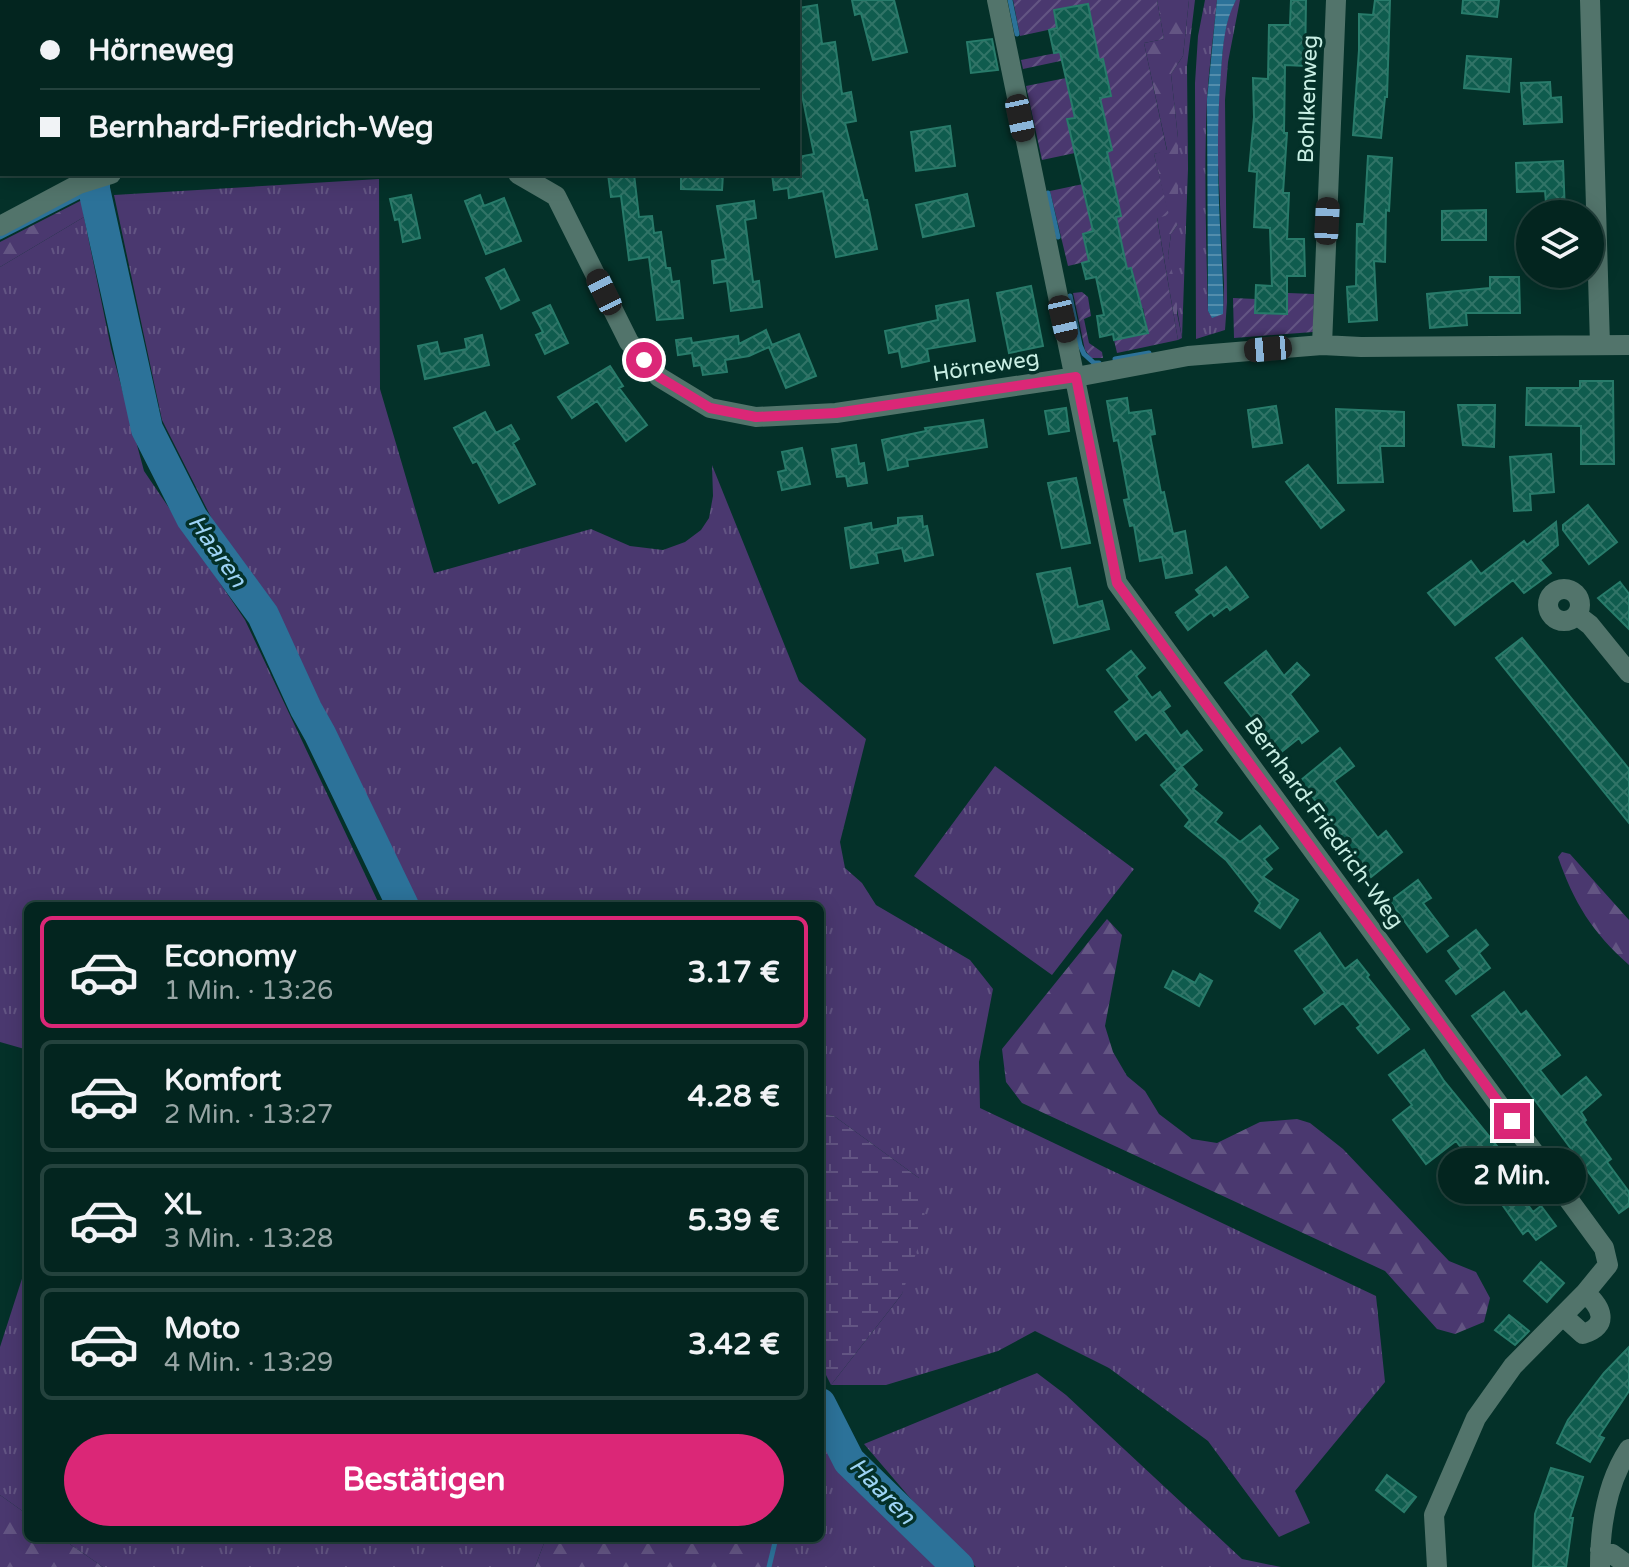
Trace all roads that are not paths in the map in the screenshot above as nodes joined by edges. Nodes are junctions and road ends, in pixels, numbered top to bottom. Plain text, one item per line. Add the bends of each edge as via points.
1 (997, 0) edge
2 (1336, 0) edge
3 (1590, 0) edge
4 (104, 176) edge
5 (521, 176) edge
6 (0, 226) edge
7 (1322, 345) junction
8 (1600, 345) junction
9 (1629, 345) edge
10 (1076, 377) junction
11 (1577, 615) dead end
12 (1629, 673) edge
13 (1585, 1293) junction
14 (1563, 1316) junction
15 (1629, 1449) edge
16 (1600, 1559) edge
17 (1629, 1566) edge
18 (1437, 1567) edge

1 - 10 street, Bernhard-Friedrich-Weg
2 - 7 street, Bohlkenweg
3 - 8 street
4 - 6 street
5 - 10 street, Hörneweg via 556,196 629,342 659,377 710,408 756,417 836,413
7 - 8 street, Hörneweg
7 - 10 street, Hörneweg via 1188,356
8 - 9 street, Hörneweg
10 - 13 street, Bernhard-Friedrich-Weg via 1117,583 1604,1248 1608,1265
11 - 12 street
13 - 14 street
13 - 14 street via 1600,1309 1596,1326 1583,1334
14 - 18 street via 1513,1366 1476,1418 1434,1515
15 - 16 street via 1609,1492
16 - 17 street via 1612,1554

